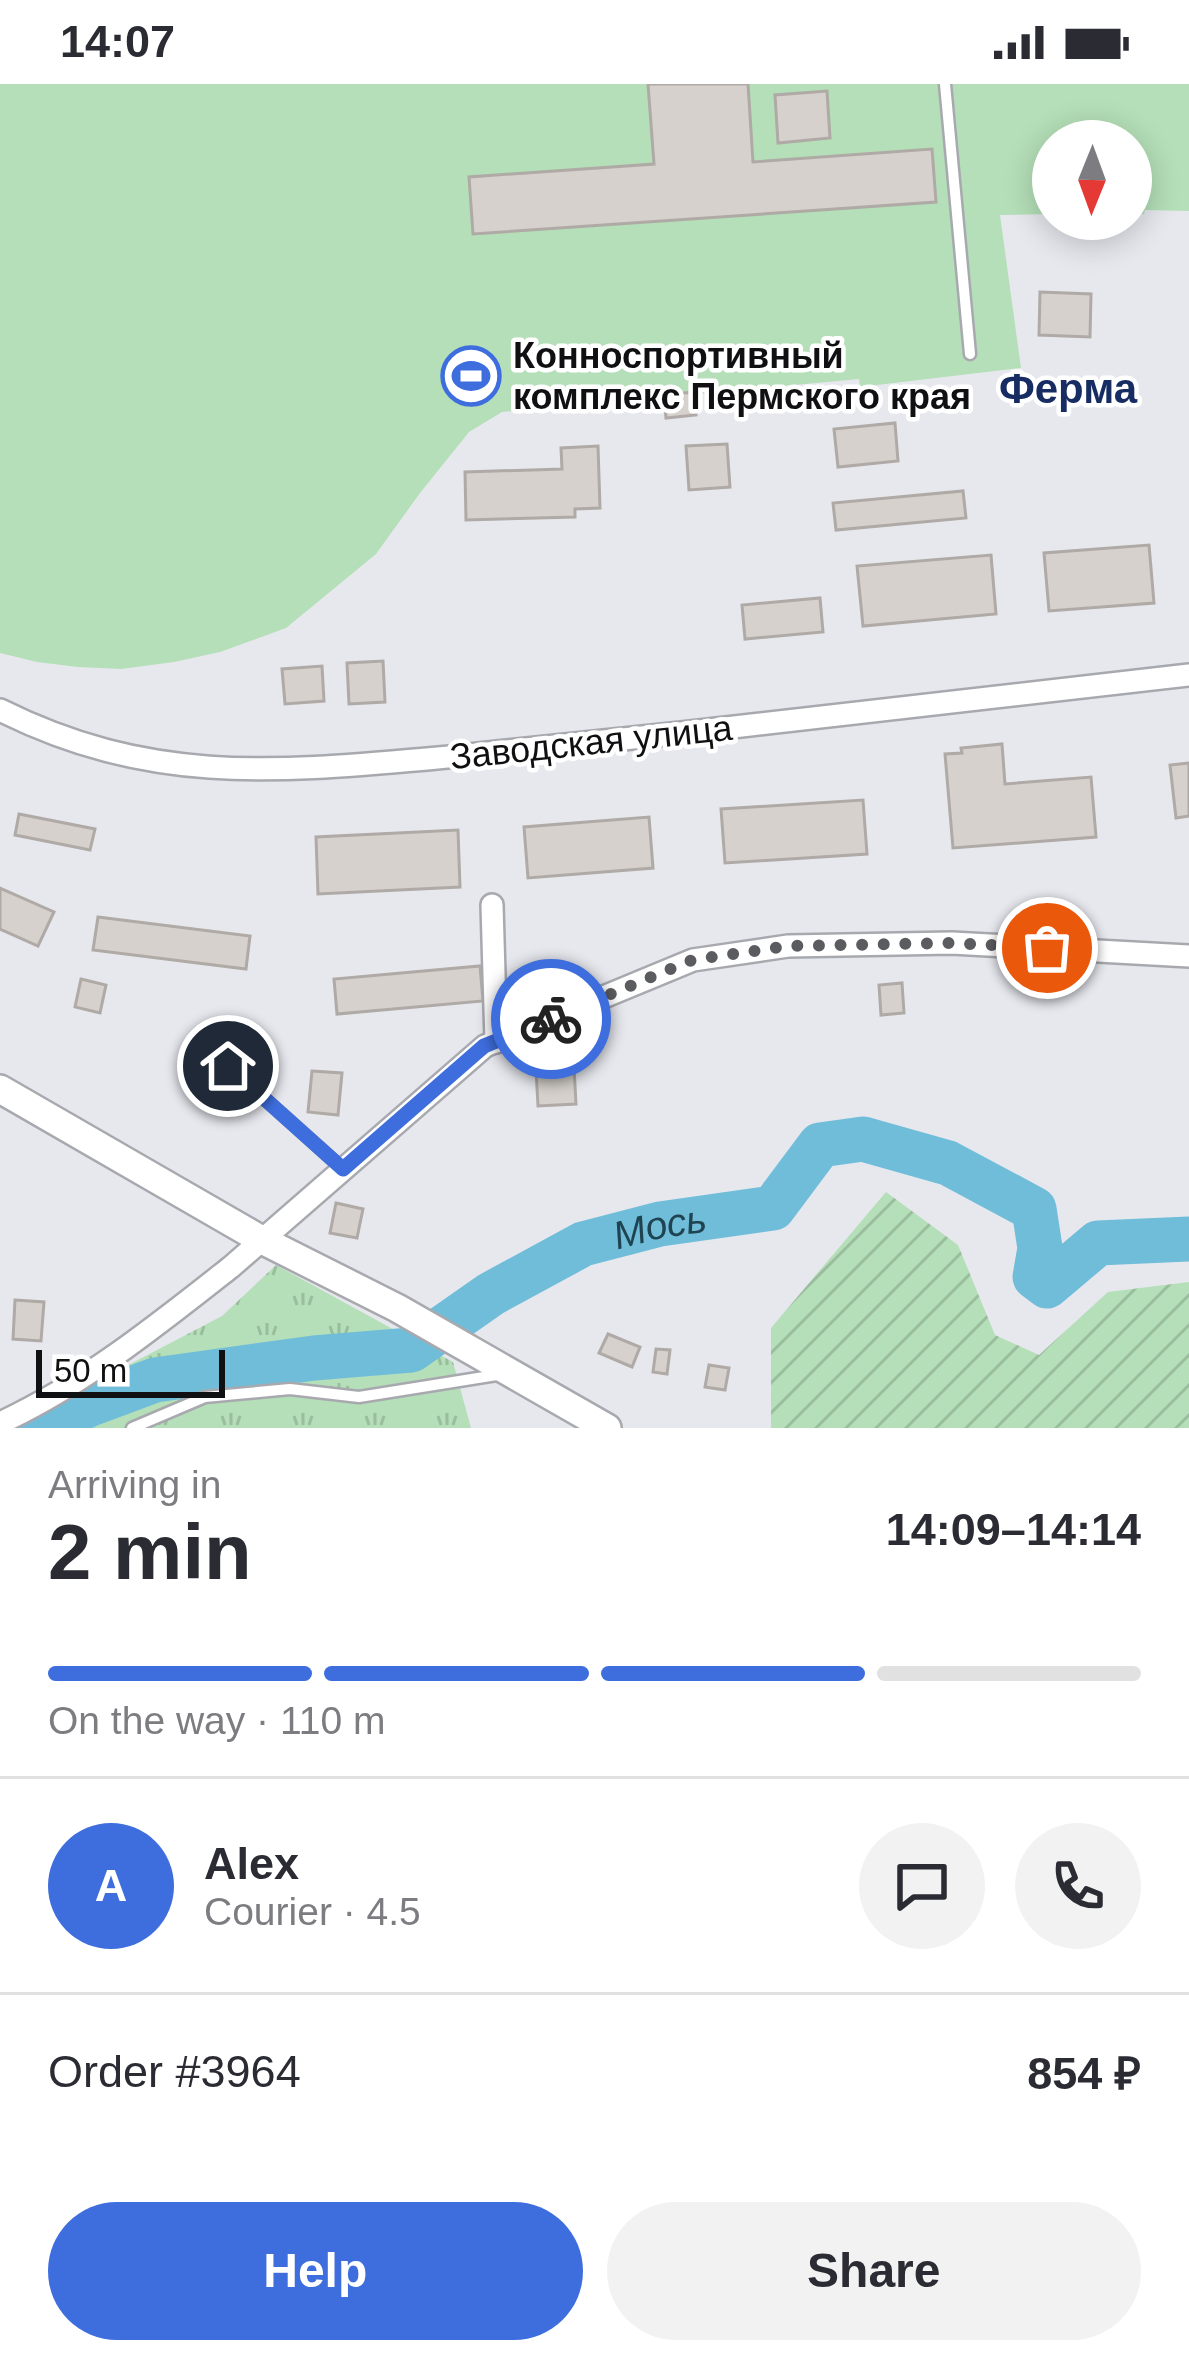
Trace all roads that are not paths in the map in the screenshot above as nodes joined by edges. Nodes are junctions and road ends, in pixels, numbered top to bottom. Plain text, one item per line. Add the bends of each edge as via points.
1 (944, 84) edge
2 (970, 354) dead end
3 (1189, 674) edge
4 (0, 710) edge
5 (492, 905) dead end
6 (1189, 956) edge
7 (496, 1042) junction
8 (228, 1066) dead end
9 (0, 1089) edge
10 (343, 1169) junction
11 (260, 1239) junction
12 (512, 1373) junction
13 (0, 1423) edge
14 (133, 1428) edge
15 (608, 1428) edge

1 - 2 lane
3 - 4 street, Заводская улица via 522,751 281,770 151,762
5 - 7 street
6 - 7 street via 952,943 788,946 692,960
7 - 10 street
8 - 10 lane
9 - 11 street
10 - 11 street
11 - 12 street
11 - 13 street via 114,1357
12 - 14 lane via 359,1397 290,1389 206,1397
12 - 15 street

